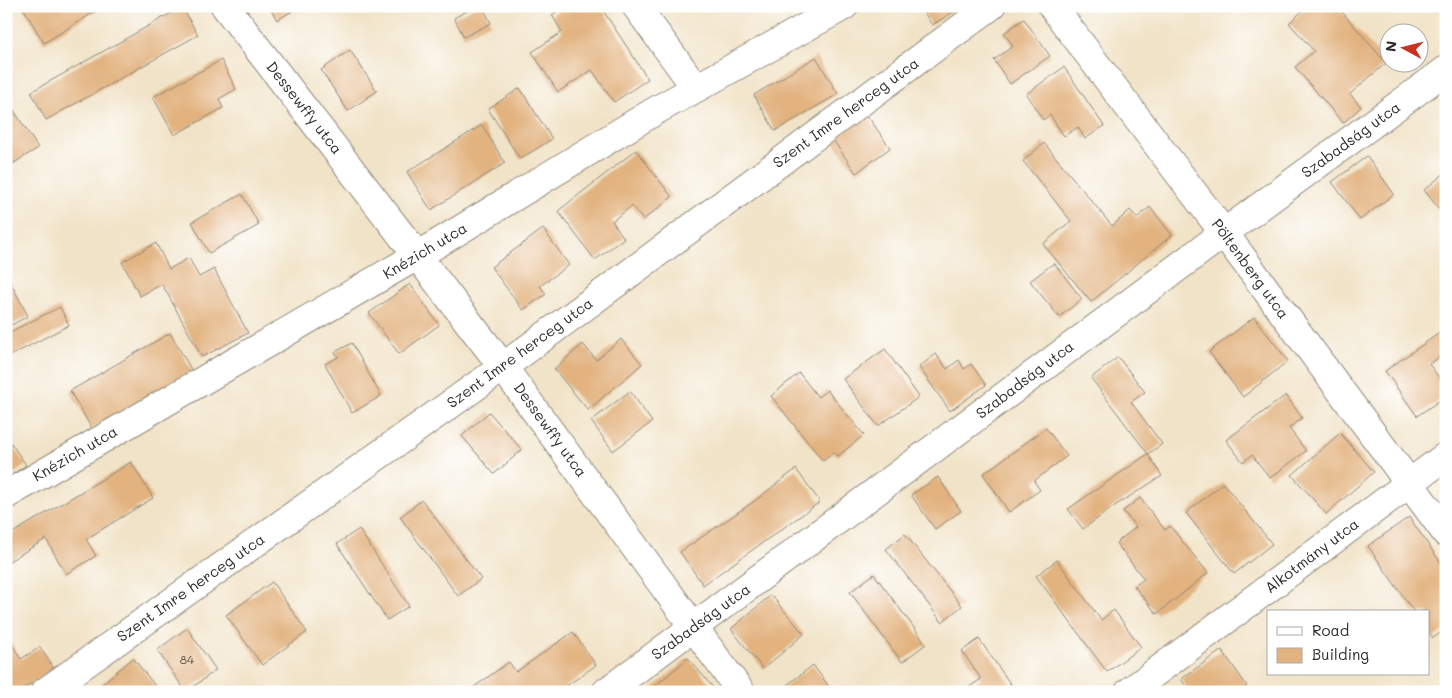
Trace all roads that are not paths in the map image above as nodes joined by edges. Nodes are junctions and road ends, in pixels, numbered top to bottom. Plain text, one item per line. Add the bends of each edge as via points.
1 (225, 6) edge
2 (636, 6) edge
3 (844, 6) edge
4 (990, 6) edge
5 (1052, 6) edge
6 (1446, 70) edge
7 (696, 88) junction
8 (1224, 233) junction
9 (417, 256) junction
10 (503, 367) junction
11 (1446, 456) edge
12 (1408, 484) junction
13 (6, 494) edge
14 (1446, 533) edge
15 (694, 627) junction
16 (44, 692) edge
17 (606, 692) edge
18 (741, 692) edge
19 (1129, 692) edge

1 - 9 street, Dessewffy utca
2 - 7 street
3 - 7 street, Knézich utca
4 - 10 street, Szent Imre herceg utca
5 - 8 street, Pöltenberg utca
6 - 8 street, Szabadság utca
7 - 9 street, Knézich utca
8 - 12 street, Pöltenberg utca
8 - 15 street, Szabadság utca
9 - 10 street, Dessewffy utca
9 - 13 street, Knézich utca
10 - 15 street, Dessewffy utca
10 - 16 street, Szent Imre herceg utca
11 - 12 street, Alkotmány utca
12 - 14 street, Pöltenberg utca
12 - 19 street, Alkotmány utca
15 - 17 street, Szabadság utca
15 - 18 street, Dessewffy utca

